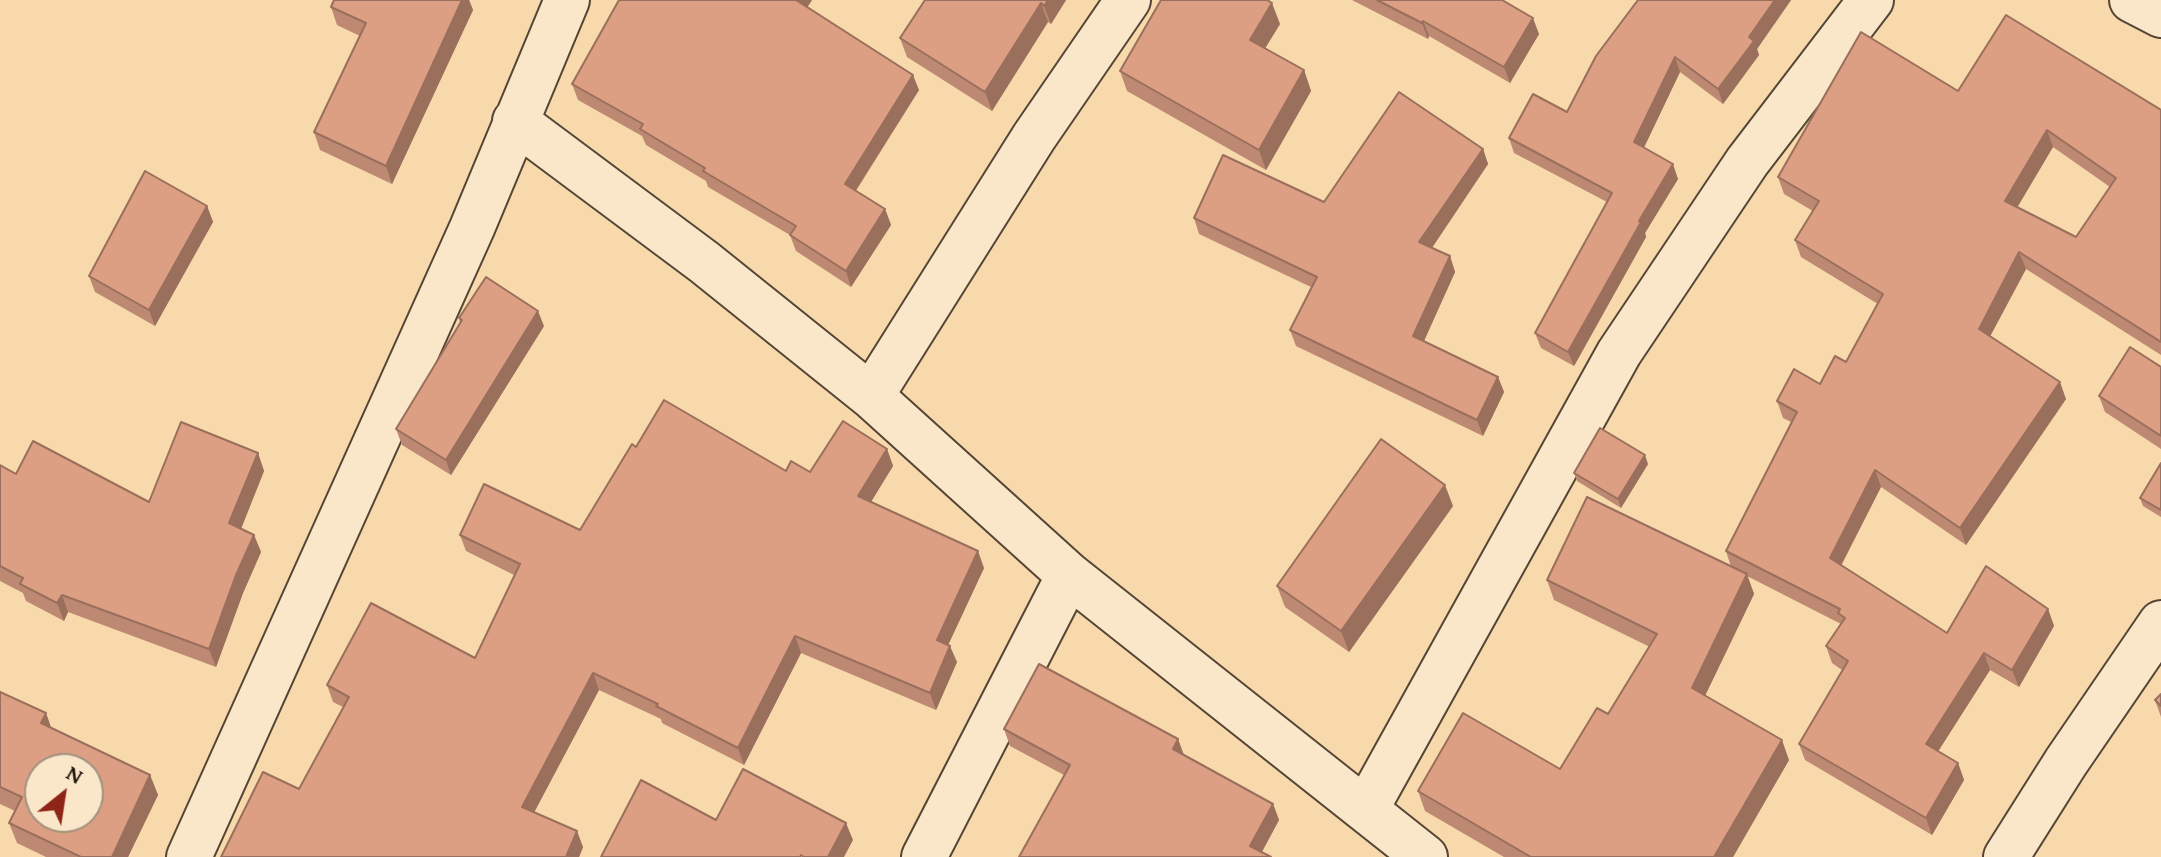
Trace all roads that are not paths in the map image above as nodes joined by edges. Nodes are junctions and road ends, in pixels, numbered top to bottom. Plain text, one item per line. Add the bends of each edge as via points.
1 (567, 0) edge
2 (1128, 0) edge
3 (1871, 0) edge
4 (2132, 0) edge
5 (2161, 15) edge
6 (515, 121) junction
7 (871, 396) junction
8 (1069, 575) junction
9 (2161, 623) edge
10 (1366, 809) junction
11 (189, 857) edge
12 (924, 857) edge
13 (1425, 857) edge
14 (2006, 857) edge

1 - 6 street
2 - 7 street via 1034,137
3 - 10 street via 1747,162 1619,353
4 - 5 street
6 - 7 street
6 - 11 street
7 - 8 street
8 - 10 street
8 - 12 street
9 - 14 street
10 - 13 street

